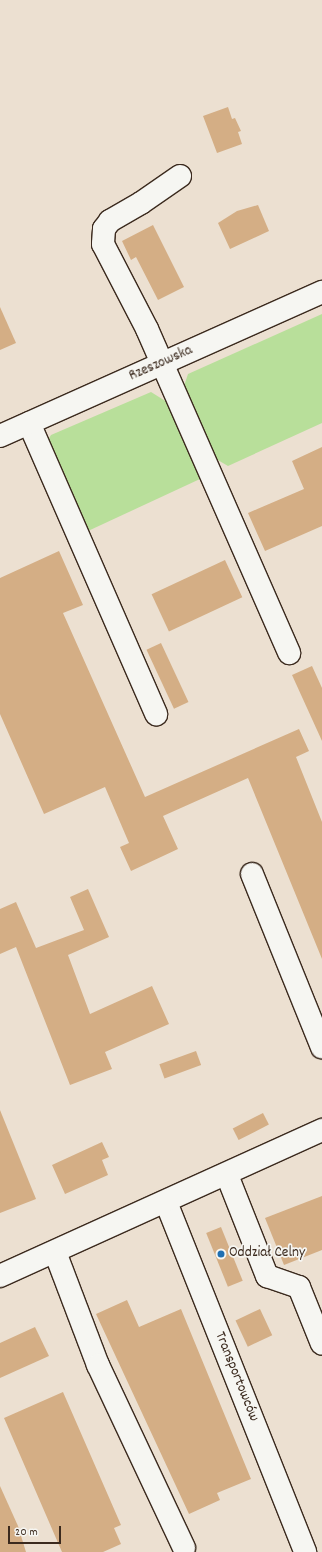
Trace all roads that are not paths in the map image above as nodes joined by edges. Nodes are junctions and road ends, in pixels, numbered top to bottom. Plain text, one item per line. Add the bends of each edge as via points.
1 (180, 176) dead end
2 (322, 292) edge
3 (161, 364) junction
4 (29, 423) junction
5 (0, 436) edge
6 (289, 653) dead end
7 (156, 714) dead end
8 (252, 874) dead end
9 (321, 1039) edge
10 (322, 1130) edge
11 (226, 1175) junction
12 (166, 1202) junction
13 (55, 1252) junction
14 (0, 1276) edge
15 (322, 1344) edge
16 (184, 1548) dead end
17 (305, 1552) edge

1 - 3 street via 110,221 104,229 102,238 147,329
2 - 3 street, Rzeszowska
3 - 4 street, Rzeszowska
3 - 6 street
4 - 5 street, Rzeszowska
4 - 7 street
8 - 9 street
10 - 11 street
11 - 12 street
11 - 15 street via 267,1276 299,1287
12 - 13 street
12 - 17 street, Transportowców
13 - 14 street
13 - 16 street via 98,1365

